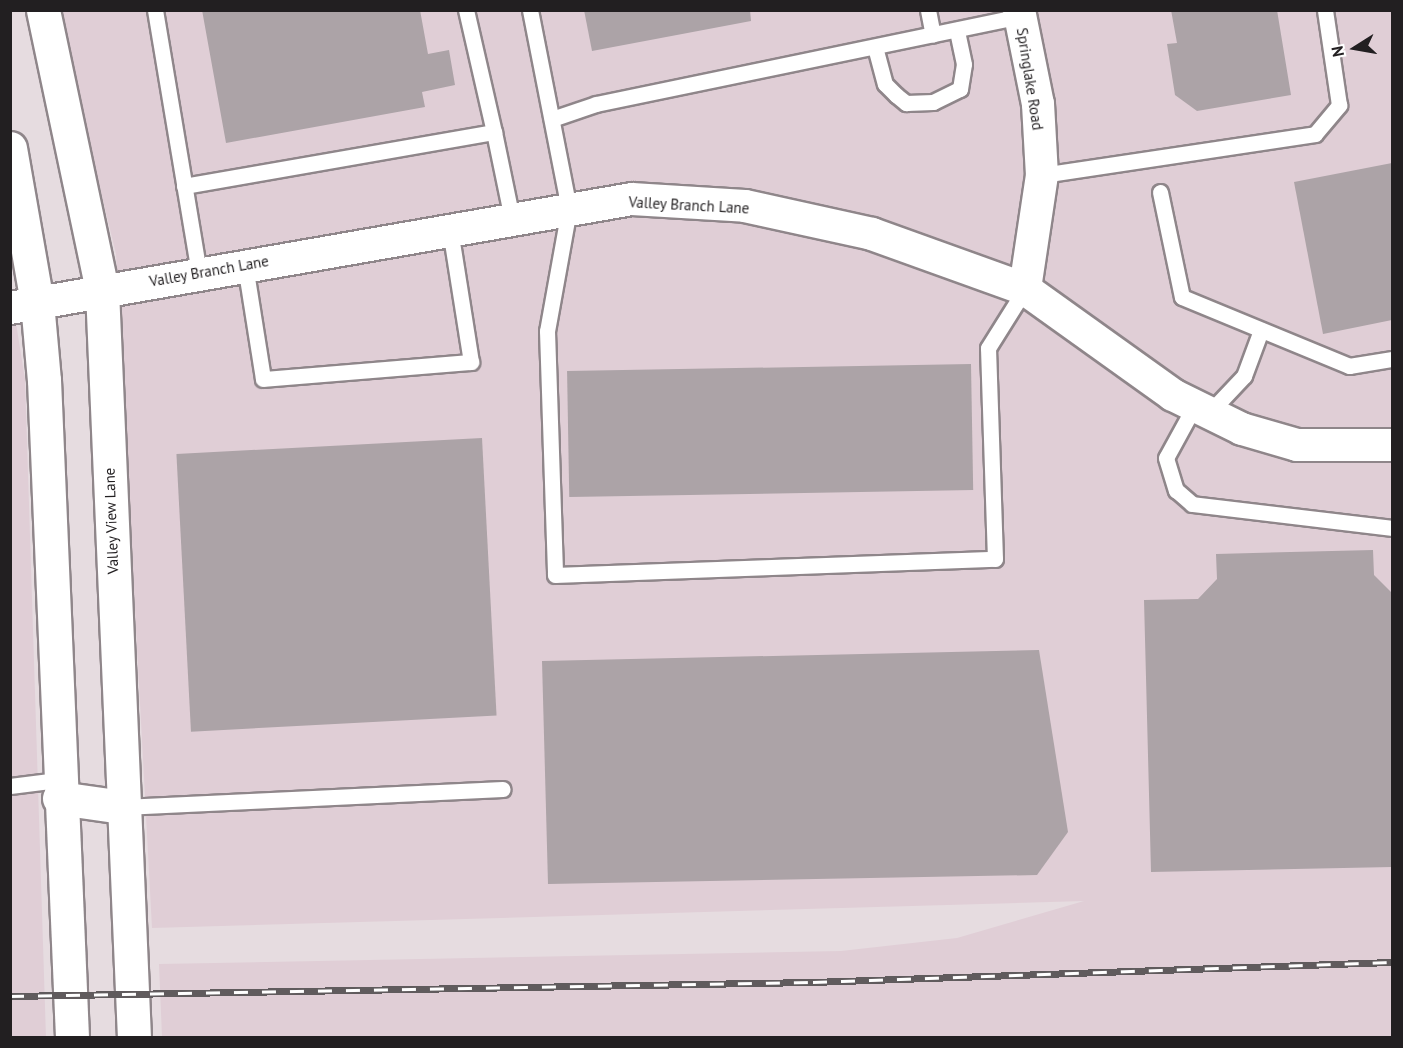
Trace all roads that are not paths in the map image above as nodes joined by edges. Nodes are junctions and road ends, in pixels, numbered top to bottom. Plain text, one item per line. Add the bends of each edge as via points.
1 (43, 10) edge
2 (155, 10) edge
3 (466, 10) edge
4 (530, 10) edge
5 (928, 10) edge
6 (1325, 10) edge
7 (1020, 13) edge
8 (957, 30) junction
9 (933, 35) junction
10 (874, 47) junction
11 (552, 119) junction
12 (494, 132) junction
13 (10, 148) edge
14 (1042, 175) junction
15 (184, 186) junction
16 (1160, 192) dead end
17 (568, 209) junction
18 (512, 219) junction
19 (450, 229) junction
20 (245, 265) junction
21 (199, 273) junction
22 (1024, 289) junction
23 (102, 290) junction
24 (24, 305) edge
25 (1262, 330) junction
26 (1392, 359) edge
27 (1202, 409) junction
28 (1392, 445) edge
29 (1392, 528) edge
30 (10, 786) edge
31 (58, 789) junction
32 (503, 789) dead end
33 (123, 807) junction
34 (72, 1038) edge
35 (134, 1038) edge

1 - 23 main road, Valley View Lane
2 - 15 lane
3 - 12 lane
4 - 11 lane
5 - 9 lane
6 - 14 lane via 1339,105 1316,134
7 - 8 lane
7 - 14 street, Springlake Road via 1038,104
8 - 9 lane
8 - 10 lane via 964,64 960,89 933,102 906,103 896,95 885,84
9 - 10 lane
10 - 11 lane via 596,104
11 - 17 lane
12 - 15 lane
12 - 18 lane
13 - 24 main road
14 - 22 street, Springlake Road
15 - 21 lane
16 - 25 lane via 1182,297
17 - 18 street, Valley Branch Lane
17 - 22 street, Valley Branch Lane via 632,199 745,206 872,234
17 - 22 lane via 547,331 555,575 995,559 988,348
18 - 19 street, Valley Branch Lane
19 - 20 street, Valley Branch Lane
19 - 20 lane via 471,362 263,379
20 - 21 street, Valley Branch Lane
21 - 23 street, Valley Branch Lane
22 - 27 street, Valley Branch Lane
23 - 24 street, Valley Branch Lane
23 - 33 main road, Valley View Lane
24 - 31 main road
25 - 26 lane via 1349,366
25 - 27 lane via 1244,376
27 - 28 street, Valley Branch Lane via 1242,429 1297,445
27 - 29 lane via 1166,458 1176,490 1192,504
30 - 31 lane
31 - 33 main road
31 - 34 main road
32 - 33 lane
33 - 35 main road, Valley View Lane

